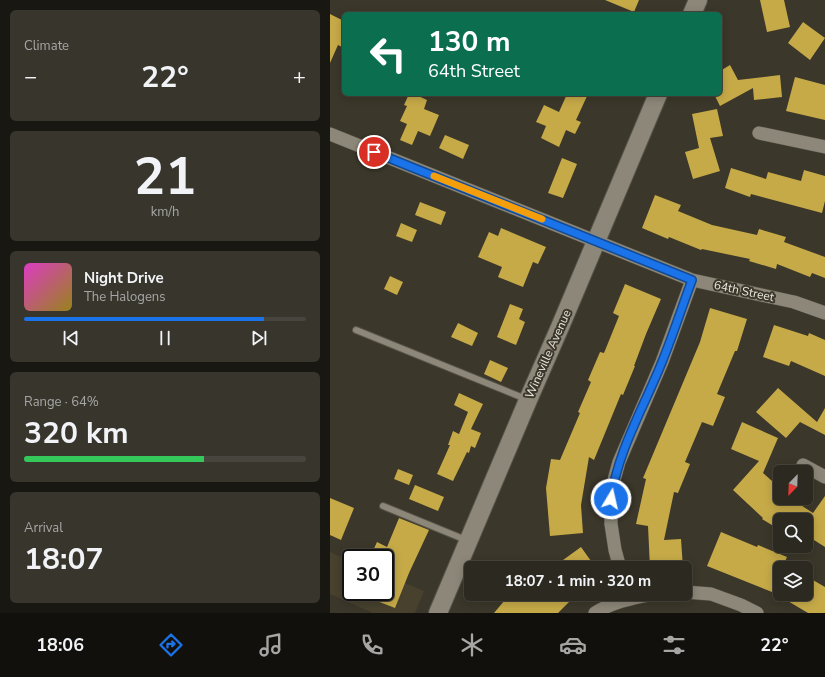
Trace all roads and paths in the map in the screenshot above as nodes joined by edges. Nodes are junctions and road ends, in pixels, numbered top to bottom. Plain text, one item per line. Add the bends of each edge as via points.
1 (698, 0) edge
2 (693, 12) edge
3 (657, 96) edge
4 (759, 133) dead end
5 (330, 134) edge
6 (825, 147) edge
7 (596, 241) junction
8 (692, 280) junction
9 (825, 313) edge
10 (356, 330) dead end
11 (528, 400) junction
12 (813, 470) edge
13 (825, 477) edge
14 (383, 506) dead end
15 (468, 541) junction
16 (618, 561) edge
17 (692, 593) edge
18 (617, 601) edge
19 (438, 613) edge
20 (595, 613) edge
21 (757, 613) edge

1 - 2 street
3 - 7 street, Wineville Avenue
4 - 6 street
5 - 7 street, 64th Street
7 - 8 street, 64th Street
7 - 11 street, Wineville Avenue
8 - 9 street, 64th Street via 794,302
8 - 16 street via 614,480 611,524
10 - 11 lane
11 - 15 street, Wineville Avenue
12 - 13 street
14 - 15 lane
15 - 19 street, Wineville Avenue
17 - 21 street via 711,594
18 - 20 street

